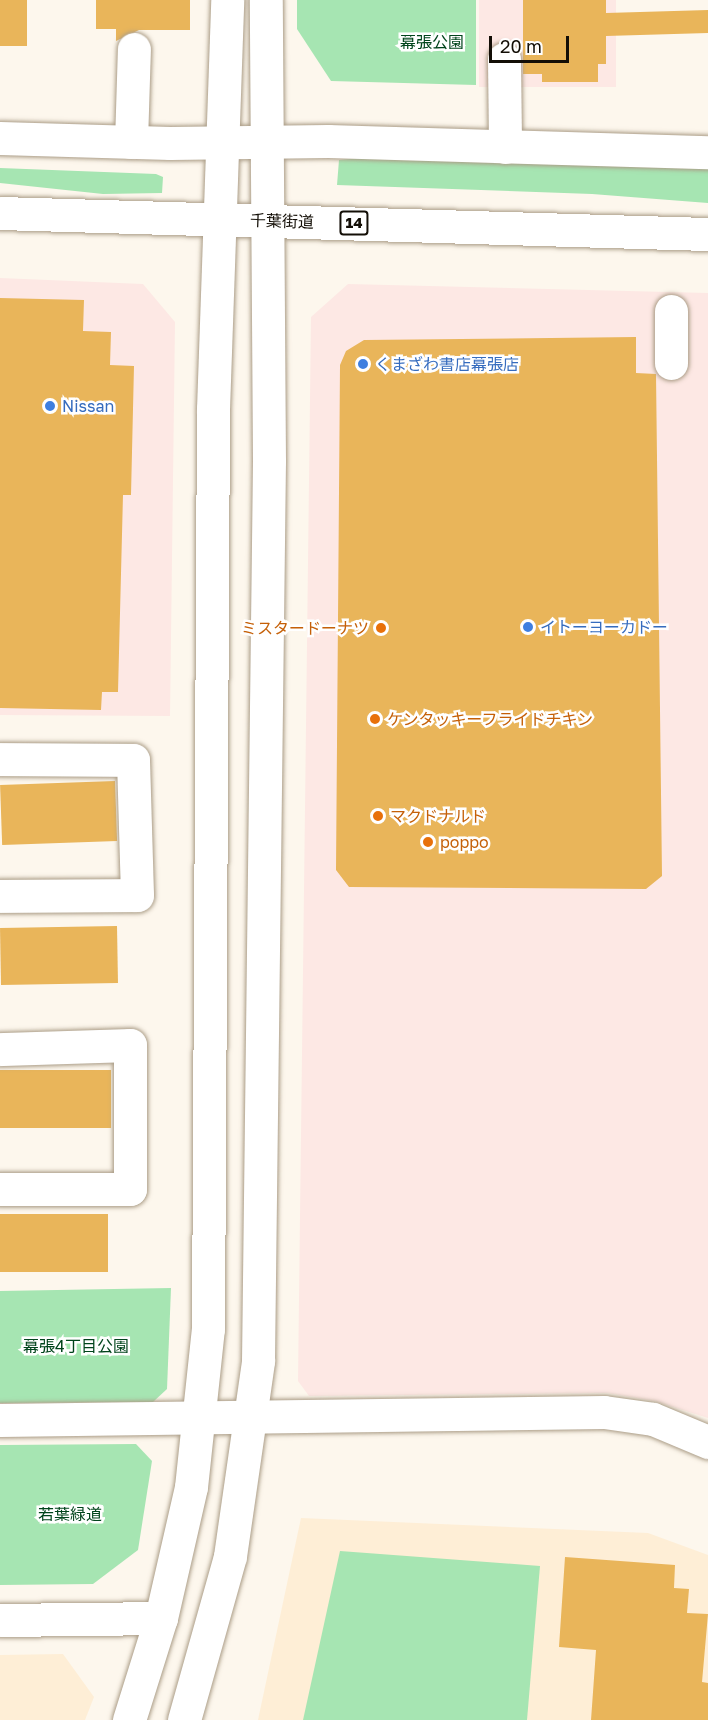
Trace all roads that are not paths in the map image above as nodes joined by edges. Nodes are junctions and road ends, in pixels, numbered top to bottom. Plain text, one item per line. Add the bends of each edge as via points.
1 (227, 0) edge
2 (266, 0) edge
3 (134, 49) dead end
4 (504, 59) dead end
5 (0, 138) edge
6 (131, 142) junction
7 (221, 143) junction
8 (266, 143) junction
9 (504, 147) junction
10 (708, 152) edge
11 (0, 213) edge
12 (217, 219) junction
13 (269, 221) junction
14 (708, 234) edge
15 (671, 311) dead end
16 (671, 363) dead end
17 (0, 759) edge
18 (0, 896) edge
19 (0, 1049) edge
20 (0, 1189) edge
21 (251, 1418) junction
22 (200, 1419) junction
23 (0, 1420) edge
24 (708, 1442) edge
25 (161, 1618) junction
26 (0, 1620) edge
27 (129, 1720) edge
28 (184, 1720) edge

1 - 7 main road
2 - 8 main road
3 - 6 main road
4 - 9 main road
5 - 6 main road
6 - 7 main road
7 - 8 main road
7 - 12 main road
8 - 9 main road
8 - 13 main road
9 - 10 main road
11 - 12 main road, 千葉街道 / 14
12 - 13 main road, 千葉街道 / 14
12 - 22 main road via 209,1291
13 - 14 main road, 千葉街道 / 14
13 - 21 main road via 263,1171 258,1361
15 - 16 main road
17 - 18 main road via 133,760 136,895
19 - 20 main road via 130,1045 130,1189
21 - 22 main road
21 - 24 main road via 604,1412 653,1419
21 - 28 main road via 230,1556
22 - 23 main road
22 - 25 main road via 191,1487
25 - 26 main road
25 - 27 main road

